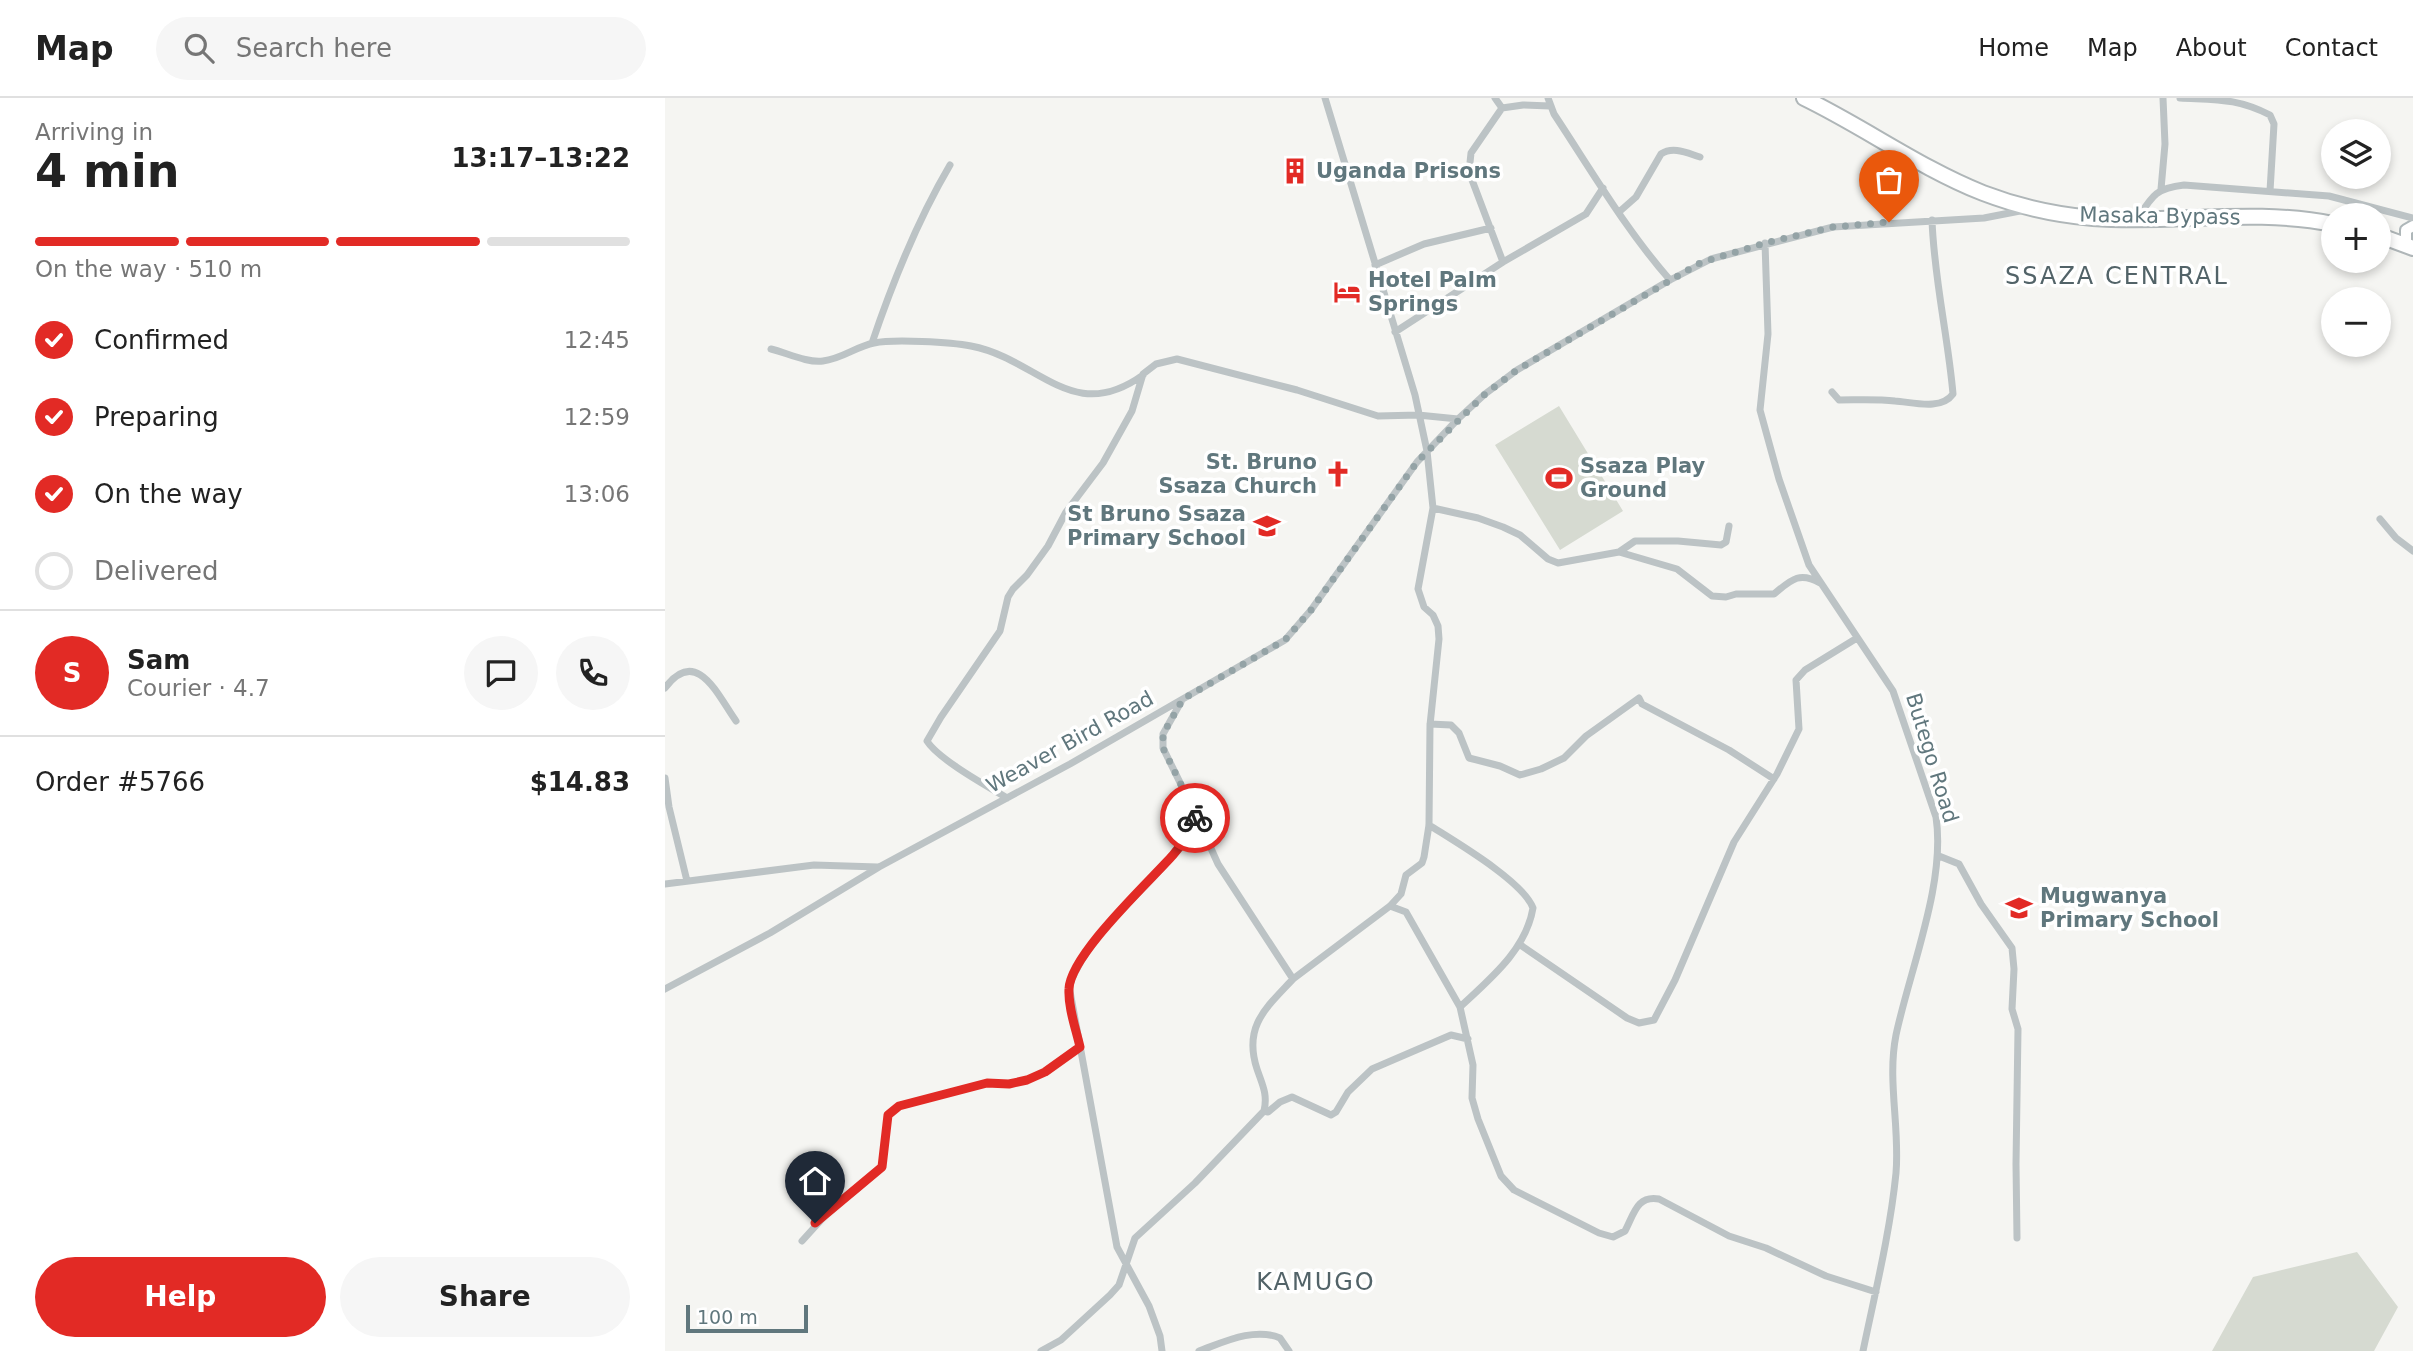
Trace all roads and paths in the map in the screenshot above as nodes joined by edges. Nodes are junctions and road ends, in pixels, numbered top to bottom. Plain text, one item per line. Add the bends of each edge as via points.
1 (1325, 98) edge
2 (1495, 98) edge
3 (1804, 98) edge
4 (2163, 98) edge
5 (2180, 98) edge
6 (1549, 102) edge
7 (1502, 108) junction
8 (1700, 157) dead end
9 (950, 165) dead end
10 (1603, 188) junction
11 (2161, 189) junction
12 (2270, 191) junction
13 (2032, 208) junction
14 (1619, 212) junction
15 (2413, 218) edge
16 (2137, 219) junction
17 (1932, 220) junction
18 (2321, 223) edge
19 (2413, 226) edge
20 (1491, 228) junction
21 (2391, 240) edge
22 (1765, 243) junction
23 (2409, 246) edge
24 (1503, 262) junction
25 (1375, 265) junction
26 (1670, 280) junction
27 (1395, 332) junction
28 (872, 343) junction
29 (771, 349) dead end
30 (1143, 374) junction
31 (1832, 392) dead end
32 (1418, 415) junction
33 (1458, 419) junction
34 (1427, 451) junction
35 (1433, 508) junction
36 (2380, 519) dead end
37 (1728, 526) dead end
38 (2413, 551) edge
39 (1619, 552) junction
40 (1821, 583) junction
41 (1857, 638) junction
42 (665, 688) edge
43 (1183, 699) junction
44 (736, 721) dead end
45 (1430, 724) junction
46 (665, 778) edge
47 (1774, 779) junction
48 (1007, 798) junction
49 (1196, 815) junction
50 (1429, 825) junction
51 (1939, 856) junction
52 (879, 867) junction
53 (687, 881) junction
54 (665, 884) edge
55 (1401, 894) junction
56 (1389, 906) junction
57 (1406, 912) junction
58 (1519, 944) junction
59 (1293, 979) junction
60 (665, 989) edge
61 (1460, 1007) junction
62 (1463, 1020) junction
63 (1451, 1035) junction
64 (1468, 1040) junction
65 (1080, 1047) junction
66 (1264, 1111) junction
67 (2017, 1238) dead end
68 (802, 1241) dead end
69 (1127, 1267) junction
70 (1876, 1292) junction
71 (1041, 1351) edge
72 (1162, 1351) edge
73 (1199, 1351) edge
74 (1289, 1351) edge
75 (1863, 1351) edge

1 - 25 street
2 - 7 street
3 - 13 highway, Masaka Bypass via 1954,180
4 - 11 street
5 - 12 street via 2236,101 2270,115 2274,124
6 - 7 street
6 - 10 street
7 - 20 street via 1469,163
8 - 14 street via 1672,149 1661,154 1636,197
9 - 28 street via 923,213
10 - 14 street
10 - 24 street via 1586,214
11 - 12 street via 2185,185
11 - 16 street
12 - 15 street via 2341,198
13 - 16 highway, Masaka Bypass via 2092,218
13 - 17 street, Weaver Bird Road via 2000,216
14 - 26 street
16 - 18 highway, Masaka Bypass via 2286,218
17 - 22 street, Weaver Bird Road via 1845,225
17 - 31 street via 1934,266 1953,394 1917,405 1839,400
19 - 23 street via 2406,230
20 - 24 street
20 - 25 street via 1424,244
21 - 23 highway
22 - 26 street, Weaver Bird Road via 1700,263
22 - 40 street, Butego Road via 1768,334 1760,410 1809,565
24 - 27 street
25 - 27 street
26 - 33 street, Weaver Bird Road via 1517,370
27 - 32 street
28 - 29 street via 824,361
28 - 30 street via 979,348 1081,395 1126,387
30 - 32 street via 1156,364 1177,359 1297,390 1363,413
30 - 48 street via 1132,411 1103,463 1013,589 1000,631 927,741
32 - 33 street
32 - 34 street
33 - 34 street, Weaver Bird Road
34 - 35 street
34 - 43 street, Weaver Bird Road via 1285,640
35 - 39 street via 1503,527 1553,562
35 - 45 street via 1419,589 1424,607 1438,626
36 - 38 street
37 - 39 street via 1721,545 1635,541
39 - 40 street via 1677,569 1712,596 1774,594 1793,579 1809,577
40 - 41 street, Butego Road
41 - 47 street via 1796,680 1799,729
41 - 51 street, Butego Road via 1893,691 1936,817
42 - 44 street via 679,674 699,672
43 - 48 street, Weaver Bird Road
43 - 49 street via 1163,734 1163,748
45 - 47 street via 1451,725 1469,758 1520,775 1564,758 1639,698 1642,704
45 - 50 street
46 - 53 street
47 - 58 street via 1734,842 1654,1020 1639,1023 1627,1018
48 - 52 street, Weaver Bird Road
49 - 59 street via 1218,864
49 - 65 street via 1175,853 1075,970 1069,986
50 - 55 street via 1422,863 1406,875
50 - 58 street via 1528,899 1532,917
51 - 67 street via 1955,861 1964,871 2012,948 2012,1009 2018,1029
51 - 70 street, Butego Road via 1896,1036 1896,1171
52 - 53 street via 814,865
52 - 60 street, Weaver Bird Road
53 - 54 street
55 - 56 street
55 - 57 street
56 - 57 street
56 - 59 street
57 - 61 street
58 - 61 street
59 - 66 street via 1258,1019 1253,1037 1266,1096
61 - 62 street
62 - 63 street
62 - 64 street
63 - 64 street
63 - 66 street via 1366,1072 1331,1115 1292,1097
64 - 70 street via 1478,1119 1501,1177 1514,1190 1613,1237 1625,1231 1642,1200 1659,1199 1729,1236
65 - 68 street via 1027,1080 987,1083 891,1111 882,1167 831,1209
65 - 69 street via 1117,1247
66 - 69 street via 1135,1238
69 - 71 street via 1119,1285 1092,1312
69 - 72 street via 1149,1306
70 - 75 street, Butego Road
73 - 74 street via 1261,1334 1280,1338

